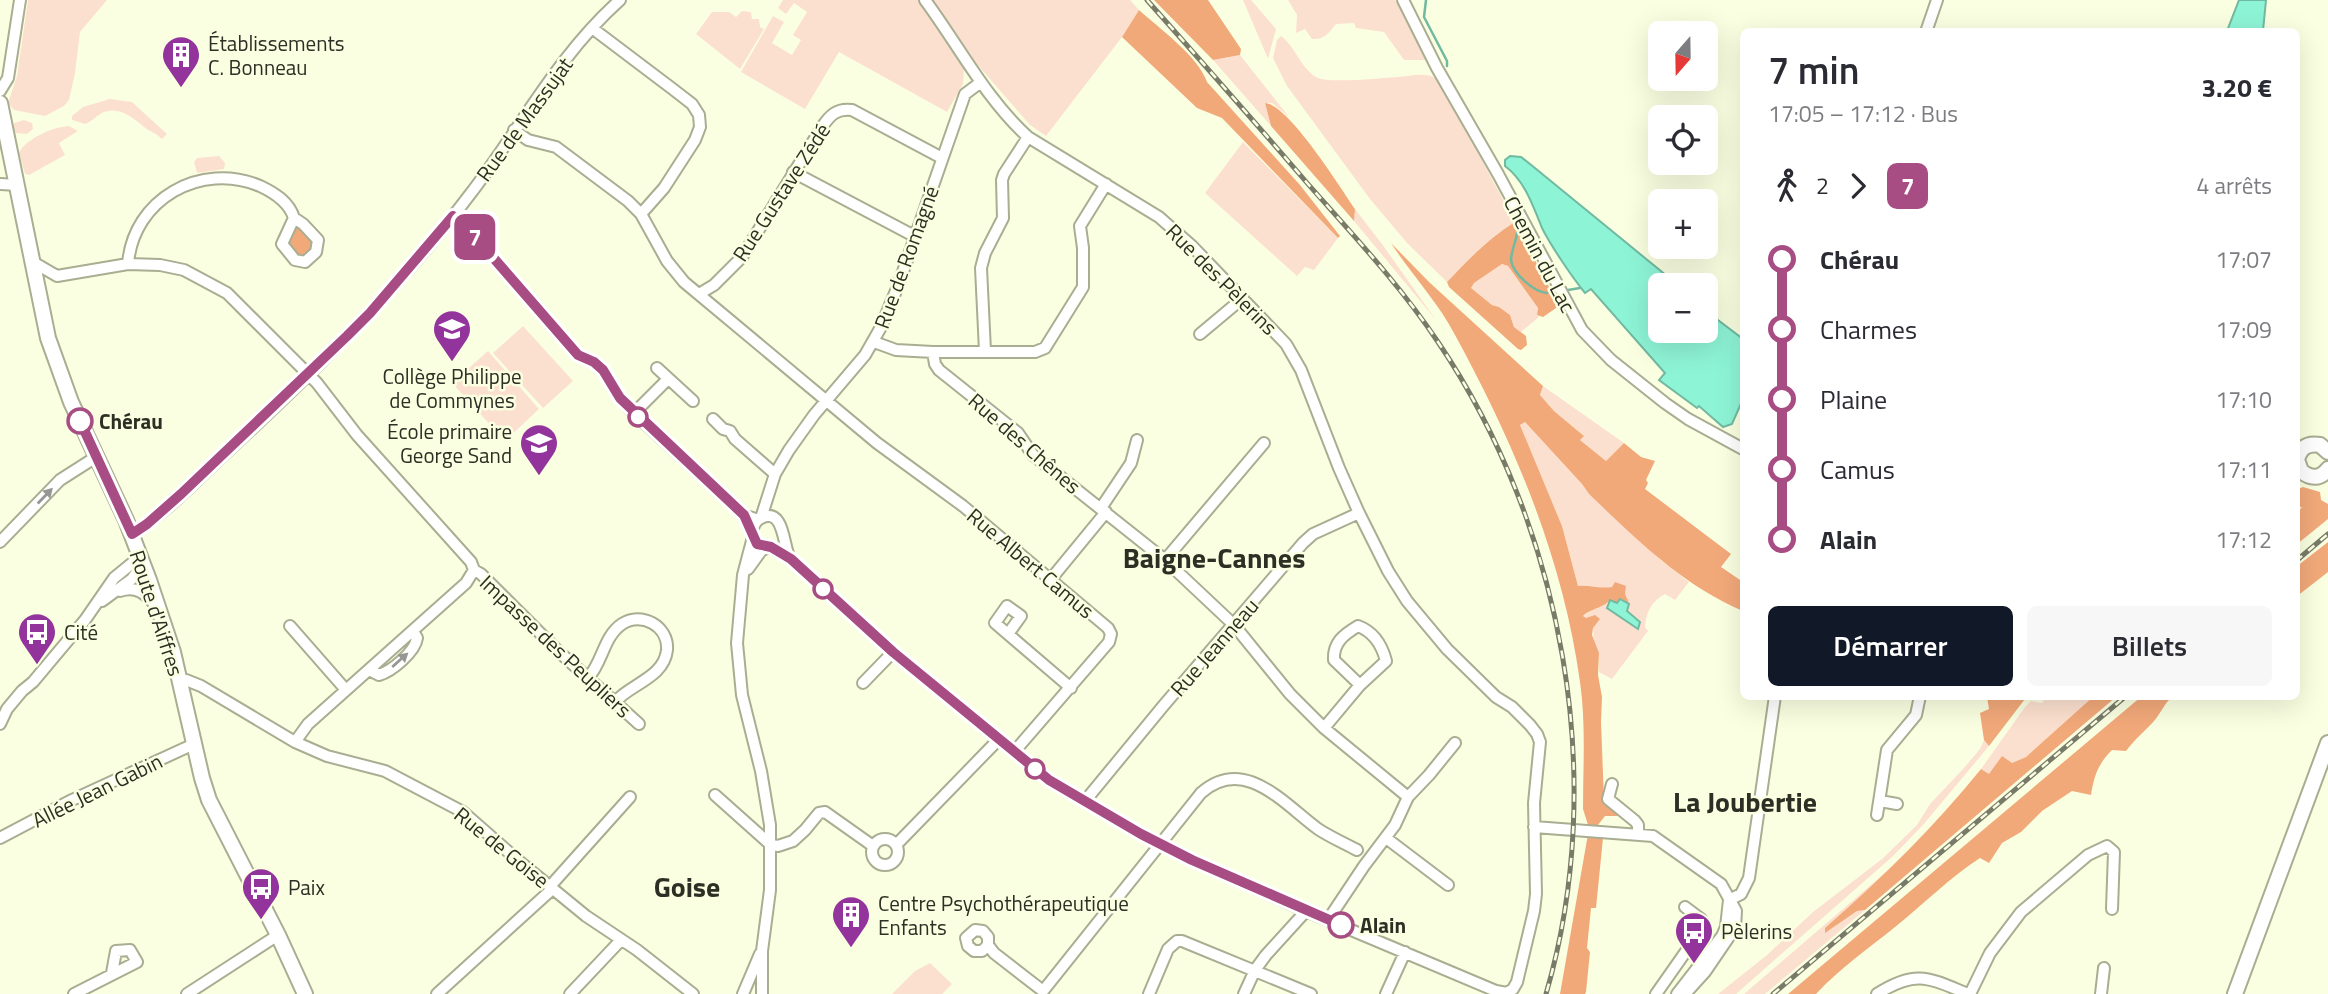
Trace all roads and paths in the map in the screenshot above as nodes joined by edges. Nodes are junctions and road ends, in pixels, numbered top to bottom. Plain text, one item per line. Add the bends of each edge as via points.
1 (20, 0) edge
2 (620, 0) edge
3 (925, 0) edge
4 (1403, 0) edge
5 (1937, 0) edge
6 (592, 28) junction
7 (1927, 28) edge
8 (981, 82) junction
9 (0, 92) edge
10 (0, 103) edge
11 (514, 130) junction
12 (1028, 137) junction
13 (943, 158) junction
14 (793, 172) junction
15 (0, 184) edge
16 (1107, 184) junction
17 (18, 185) junction
18 (641, 214) junction
19 (453, 216) junction
20 (294, 218) dead end
21 (916, 237) junction
22 (33, 262) junction
23 (128, 264) junction
24 (699, 294) junction
25 (1242, 298) junction
26 (1200, 334) dead end
27 (874, 342) junction
28 (985, 351) junction
29 (933, 352) junction
30 (657, 368) dead end
31 (308, 374) junction
32 (668, 379) junction
33 (693, 401) dead end
34 (826, 401) junction
35 (634, 413) junction
36 (713, 419) dead end
37 (1137, 440) dead end
38 (1264, 443) dead end
39 (2325, 444) edge
40 (1740, 448) edge
41 (2300, 453) edge
42 (96, 457) junction
43 (2300, 473) edge
44 (775, 474) junction
45 (2327, 474) edge
46 (769, 494) junction
47 (1104, 510) junction
48 (1359, 513) junction
49 (744, 515) junction
50 (759, 519) junction
51 (777, 520) junction
52 (132, 534) junction
53 (752, 534) junction
54 (782, 537) junction
55 (0, 542) edge
56 (768, 548) junction
57 (791, 559) junction
58 (142, 560) junction
59 (1165, 560) junction
60 (474, 570) junction
61 (1051, 579) junction
62 (743, 585) junction
63 (111, 594) junction
64 (97, 604) junction
65 (159, 610) junction
66 (1234, 625) junction
67 (290, 626) dead end
68 (1008, 634) dead end
69 (893, 652) junction
70 (588, 678) junction
71 (179, 680) junction
72 (863, 683) dead end
73 (1360, 685) junction
74 (1071, 688) junction
75 (346, 690) junction
76 (1773, 700) edge
77 (1919, 700) edge
78 (614, 702) junction
79 (2, 709) edge
80 (0, 724) edge
81 (639, 724) dead end
82 (1324, 728) junction
83 (999, 739) junction
84 (295, 742) junction
85 (1455, 743) dead end
86 (2328, 743) edge
87 (194, 744) junction
88 (1014, 752) junction
89 (1612, 784) dead end
90 (715, 795) dead end
91 (630, 797) dead end
92 (1408, 797) junction
93 (1085, 801) junction
94 (1880, 801) junction
95 (1897, 804) dead end
96 (1877, 816) dead end
97 (1534, 827) junction
98 (1638, 834) junction
99 (0, 838) edge
100 (1386, 838) junction
101 (1159, 844) junction
102 (771, 845) junction
103 (896, 845) junction
104 (873, 846) junction
105 (1357, 850) dead end
106 (1448, 885) dead end
107 (551, 888) junction
108 (1729, 900) junction
109 (1685, 907) dead end
110 (2112, 909) dead end
111 (1306, 911) junction
112 (1328, 920) junction
113 (278, 936) junction
114 (621, 940) junction
115 (988, 945) dead end
116 (762, 951) junction
117 (1405, 952) junction
118 (1676, 968) junction
119 (2104, 968) dead end
120 (1255, 970) junction
121 (112, 973) dead end
122 (1691, 981) junction
123 (1044, 993) edge
124 (1499, 993) edge
125 (74, 994) edge
126 (187, 994) edge
127 (305, 994) edge
128 (439, 994) edge
129 (570, 994) edge
130 (693, 994) edge
131 (743, 994) edge
132 (762, 994) edge
133 (1149, 994) edge
134 (1244, 994) edge
135 (1311, 994) edge
136 (1386, 994) edge
137 (1656, 994) edge
138 (1677, 994) edge
139 (1685, 994) edge
140 (1877, 994) edge
141 (1969, 994) edge
142 (2101, 994) edge
143 (2235, 994) edge

1 - 9 street via 8,78
2 - 6 street, Rue de Massujat
3 - 8 street, Rue des Pèlerins
4 - 40 street, Chemin du Lac via 1581,330 1665,403
5 - 7 street
6 - 11 street, Rue de Massujat
6 - 18 street via 692,104 699,115 695,140
8 - 12 street, Rue des Pèlerins
8 - 13 street, Rue de Romagné via 965,94
10 - 17 main road, Route d'Aiffres
11 - 18 street, Rue Albert Camus via 528,140 556,148
11 - 19 street, Rue de Massujat
12 - 16 street, Rue des Pèlerins
12 - 28 street via 1004,174 1003,218 982,261
13 - 14 street, Rue Gustave Zédé via 844,109 830,115
13 - 21 street, Rue de Romagné
14 - 21 street
14 - 24 street, Rue Gustave Zédé via 742,257
15 - 17 street
16 - 25 street, Rue des Pèlerins via 1171,226
16 - 28 street via 1080,226 1082,291 1050,342 1035,352
17 - 22 main road, Route d'Aiffres
18 - 24 street, Rue Albert Camus via 674,271
19 - 31 street, Rue de Massujat via 370,313
19 - 35 street via 578,355 603,370
20 - 23 street via 286,204 267,190 232,178 204,179 180,187 146,217
21 - 27 street, Rue de Romagné
22 - 23 street via 57,276
22 - 42 main road, Route d'Aiffres via 48,338
23 - 31 street via 172,267 220,288
24 - 34 street, Rue Albert Camus
25 - 26 street
25 - 48 street, Rue des Pèlerins via 1295,356
27 - 29 street via 896,350
27 - 34 street, Rue de Romagné
28 - 29 street
29 - 47 street, Rue des Chênes via 939,370 1018,433 1033,455
30 - 32 street
31 - 52 street, Rue de Massujat via 174,501
31 - 60 street
32 - 33 street
32 - 35 street
34 - 44 street, Rue de Romagné
34 - 61 street, Rue Albert Camus
35 - 49 street
36 - 44 street
37 - 47 street via 1131,463
38 - 59 street
39 - 41 main road via 2313,444
42 - 52 main road, Route d'Aiffres
55 -> 42 street via 60,480
43 - 45 main road
44 - 46 street, Rue de Romagné
46 - 50 street, Rue de Romagné
46 - 51 street
47 - 59 street, Rue des Chênes
47 - 61 street
48 - 66 street, Rue Jeanneau via 1313,534
48 - 97 street, Rue des Pèlerins via 1408,601 1447,649 1537,734
49 - 50 street
49 - 53 street
50 - 51 street
50 - 53 street
51 - 54 street
52 - 58 main road, Route d'Aiffres
53 - 56 street via 757,544
53 - 62 street
54 - 56 street
54 - 57 street
56 - 57 street
56 - 62 street via 751,563
57 - 69 street
58 - 63 street via 132,579
58 - 64 street via 114,578
58 - 65 main road, Route d'Aiffres
59 - 66 street, Rue des Chênes
60 - 70 street, Impasse des Peupliers
60 - 75 street, Impasse des Peupliers via 466,583
61 - 74 street, Rue Albert Camus via 1111,634
62 - 102 street via 737,643 742,695 761,771
63 - 64 street
63 - 65 street via 127,588 139,591
64 - 79 street via 33,682
65 - 71 main road, Route d'Aiffres
66 - 82 street, Rue des Chênes
66 - 93 street, Rue Jeanneau
67 - 75 street
68 - 74 street
69 - 72 street
69 - 83 street
70 - 78 street, Impasse des Peupliers
70 - 78 street via 612,634 624,623 638,619 657,626 666,643 665,658 650,676
71 - 84 street, Rue de Goise via 201,686
71 - 87 main road, Route d'Aiffres
73 - 73 street via 1386,661 1368,630 1358,626 1343,635 1334,649 1334,660
73 - 82 street
74 - 88 street, Rue Albert Camus
75 - 84 street, Impasse des Peupliers
76 - 108 street via 1749,878 1741,894
77 - 94 street via 1916,715 1889,747
78 - 81 street, Impasse des Peupliers
79 - 80 street
82 - 92 street, Rue des Chênes
83 - 88 street
83 - 103 street
84 - 107 street, Rue de Goise via 327,756 385,771 438,797 475,821
85 - 92 street
86 - 143 main road
87 - 99 street, Allée Jean Gabin
87 - 113 main road, Route d'Aiffres via 209,800
88 - 93 street
89 - 98 street via 1608,799 1635,821
90 - 102 street
91 - 107 street
92 - 100 street
93 - 101 street
94 - 95 street
94 - 96 street
97 - 98 street
97 - 124 street, Rue des Pèlerins via 1534,911 1517,982 1513,989
98 - 108 street via 1658,838 1718,881
100 - 106 street
100 - 112 street
101 - 105 street via 1201,793 1233,778 1255,782 1322,831
101 - 111 street
101 - 123 street
102 - 104 street via 793,841 825,812
102 - 116 street
103 - 104 street via 883,839
103 - 104 street via 896,858 885,865 873,859
107 - 114 street, Rue de Goise
107 - 128 street
108 - 122 street via 1736,911 1734,931
109 - 118 street via 1701,919 1703,927
110 - 141 street via 2114,852 2107,846 2088,855 2021,912 1990,953
111 - 112 street
111 - 120 street
112 - 117 street
113 - 126 street
113 - 127 main road, Route d'Aiffres
114 - 129 street
114 - 130 street, Rue de Goise
115 - 123 street
116 - 131 street
116 - 132 street
117 - 124 street
117 - 136 street
118 - 122 street
118 - 137 street
119 - 142 street
120 - 133 street via 1177,941 1168,949
120 - 134 street
120 - 135 street
121 - 125 street
122 - 138 street
122 - 139 street
140 - 141 street via 1898,981 1924,977

